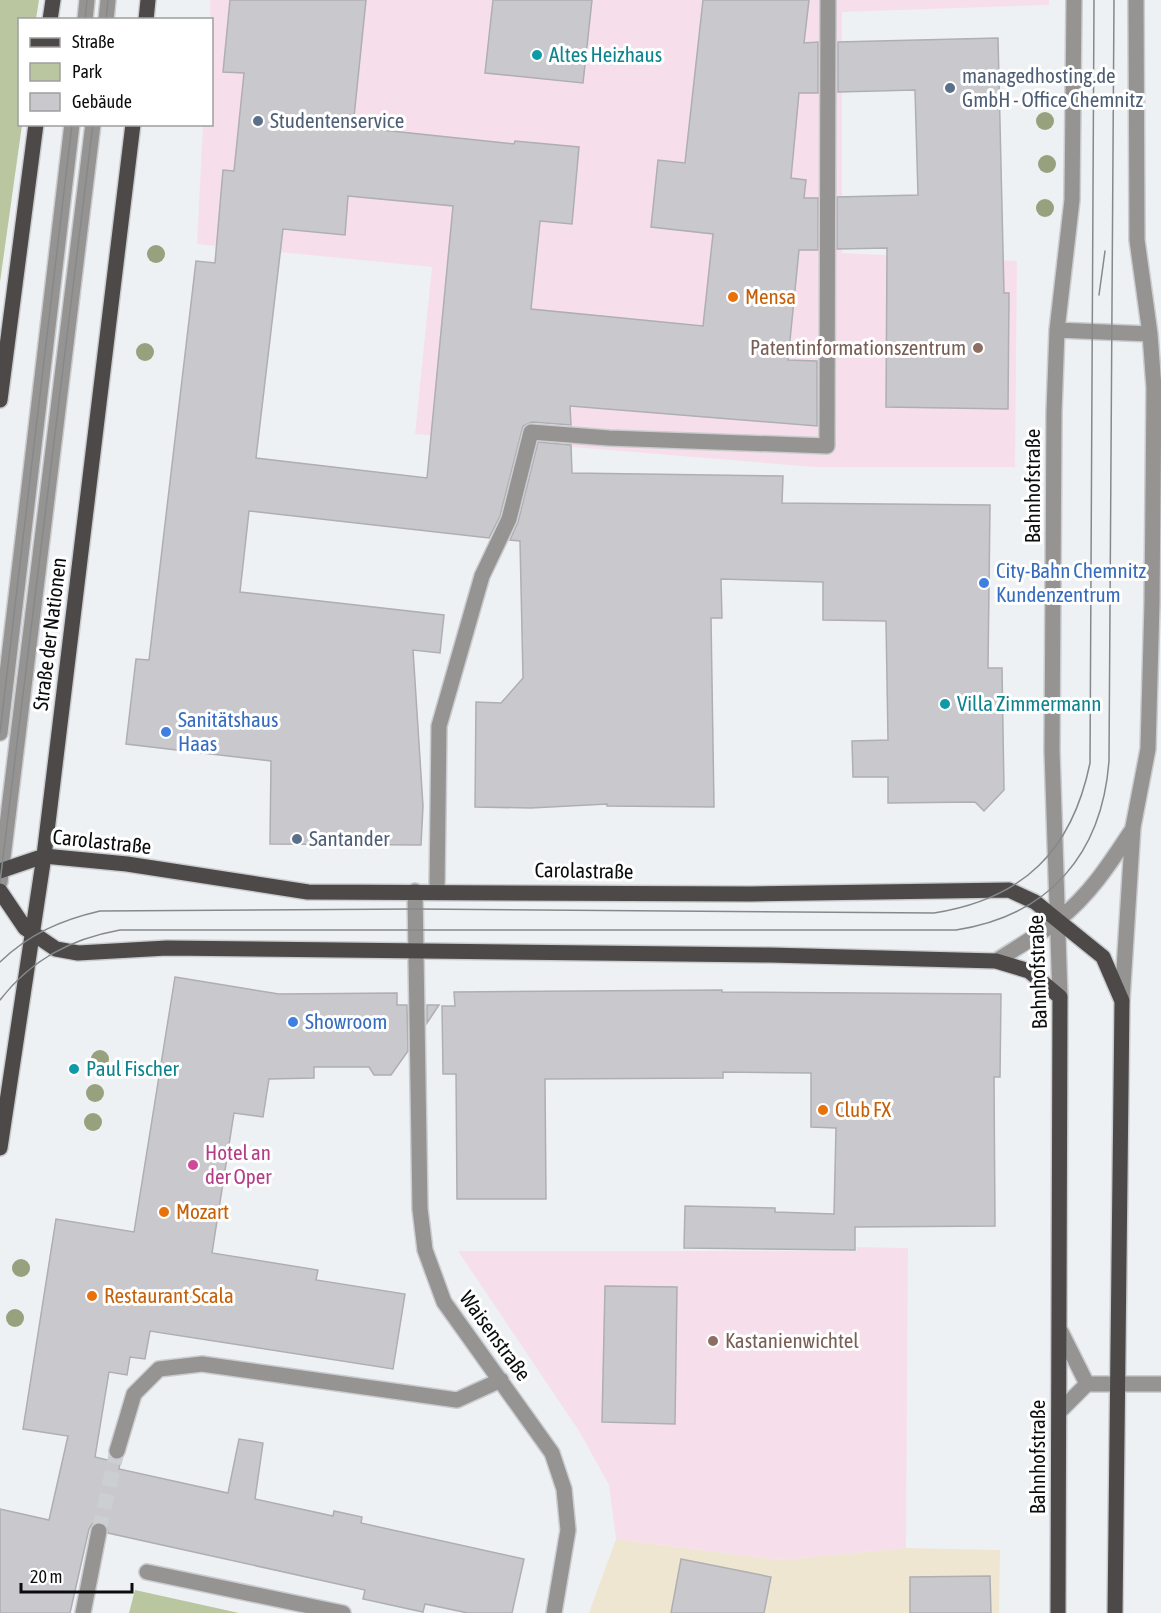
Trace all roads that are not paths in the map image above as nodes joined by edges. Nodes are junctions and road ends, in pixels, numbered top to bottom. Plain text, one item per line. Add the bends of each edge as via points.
1 (53, 0) edge
2 (87, 0) edge
3 (108, 0) edge
4 (148, 0) edge
5 (828, 0) edge
6 (1074, 0) edge
7 (1136, 0) edge
8 (50, 18) edge
9 (85, 18) edge
10 (106, 18) edge
11 (146, 18) edge
12 (36, 126) edge
13 (72, 126) edge
14 (93, 126) edge
15 (133, 126) edge
16 (1057, 330) junction
17 (1156, 338) edge
18 (0, 400) edge
19 (0, 733) edge
20 (1134, 827) junction
21 (44, 856) junction
22 (1, 874) edge
23 (0, 891) edge
24 (416, 891) junction
25 (437, 891) junction
26 (1058, 920) junction
27 (33, 935) junction
28 (416, 950) junction
29 (996, 961) junction
30 (1060, 997) junction
31 (1122, 1001) junction
32 (0, 1148) edge
33 (1061, 1332) junction
34 (501, 1380) junction
35 (1087, 1384) junction
36 (1116, 1384) junction
37 (1161, 1384) edge
38 (1059, 1412) junction
39 (117, 1451) tunnel mouth
40 (99, 1531) tunnel mouth
41 (147, 1572) dead end
42 (83, 1613) edge
43 (343, 1613) edge
44 (554, 1613) edge
45 (1058, 1613) edge
46 (1115, 1613) edge

1 - 8 main road
2 - 9 street
3 - 10 street
4 - 11 main road
5 - 25 street via 827,446 531,432 509,519 482,576 439,726
6 - 16 street, Bahnhofstraße via 1072,200
7 - 17 street via 1137,240
12 - 18 main road
13 - 19 street
14 - 22 street
15 - 21 main road, Straße der Nationen
16 - 17 street
16 - 26 street, Bahnhofstraße via 1052,752
17 - 20 street via 1148,749
20 - 26 street via 1105,872
20 - 31 street
21 - 22 main road, Carolastraße
21 - 24 main road, Carolastraße via 127,864 308,892
21 - 27 main road, Straße der Nationen
23 - 27 main road
24 - 25 main road, Carolastraße
24 - 28 street, Waisenstraße
25 - 26 main road, Carolastraße via 751,894 1009,890 1035,902
26 - 29 street
26 - 30 street, Bahnhofstraße
26 - 31 main road, Carolastraße via 1103,957
27 - 28 main road via 57,949 78,953 167,948
27 - 32 main road, Straße der Nationen
28 - 29 main road
28 - 34 street, Waisenstraße via 420,1209 425,1250 444,1302
29 - 30 main road via 1029,971
30 - 33 main road, Bahnhofstraße
31 - 36 main road
33 - 35 street
33 - 38 main road, Bahnhofstraße
34 - 39 street via 457,1400 202,1364 159,1369 134,1394
34 - 44 street, Waisenstraße via 552,1453 564,1489 568,1530
35 - 36 street
35 - 38 street
36 - 37 street
36 - 46 main road
38 - 45 main road, Bahnhofstraße
40 - 42 street
41 - 43 street

